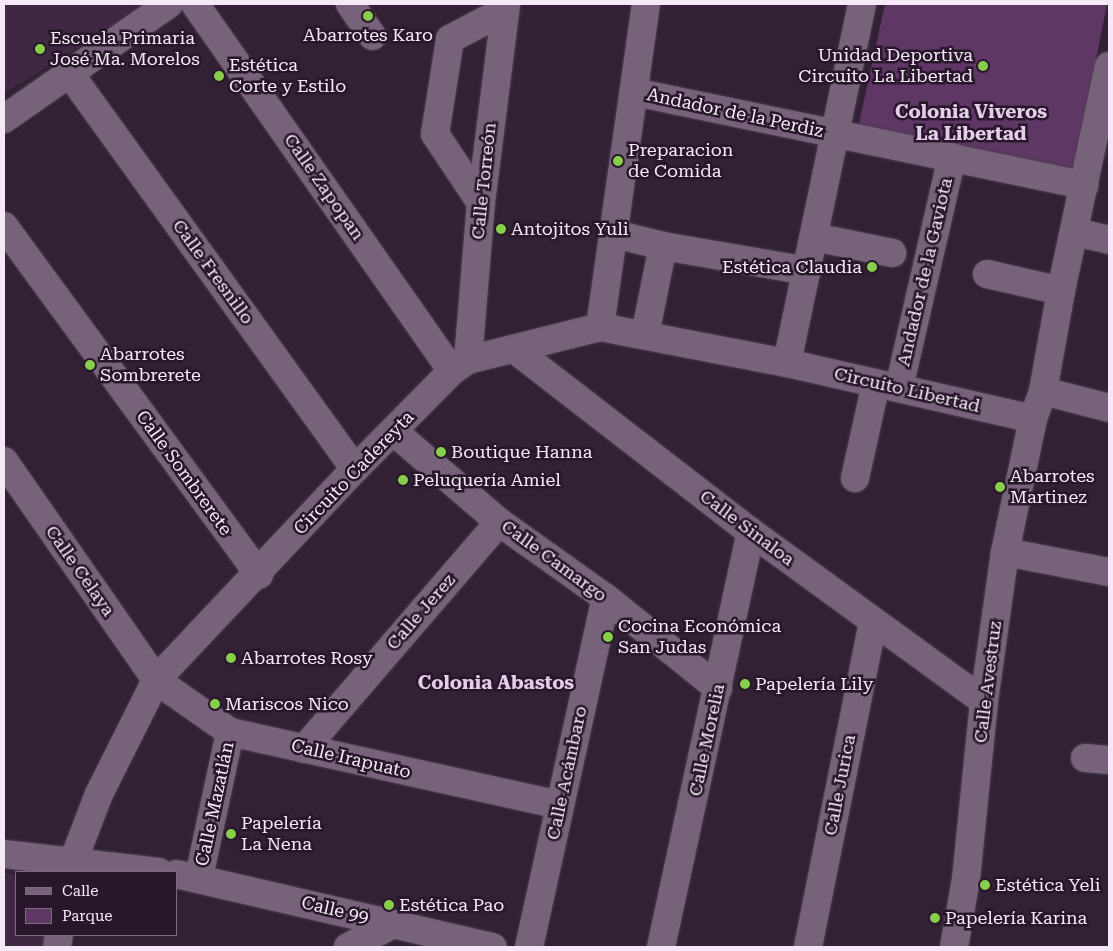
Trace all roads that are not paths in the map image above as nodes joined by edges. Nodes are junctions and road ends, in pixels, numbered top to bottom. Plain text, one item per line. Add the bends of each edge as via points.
1 (169, 4) edge
2 (195, 4) edge
3 (350, 4) edge
4 (646, 4) edge
5 (862, 4) edge
6 (506, 7) edge
7 (372, 36) dead end
8 (1109, 70) edge
9 (70, 74) junction
10 (634, 92) junction
11 (4, 119) edge
12 (835, 134) junction
13 (952, 157) junction
14 (1084, 185) junction
15 (481, 203) junction
16 (4, 226) edge
17 (1075, 232) junction
18 (615, 234) junction
19 (814, 237) junction
20 (1109, 240) edge
21 (663, 246) junction
22 (892, 253) dead end
23 (807, 271) junction
24 (987, 274) dead end
25 (1060, 291) junction
26 (600, 327) junction
27 (645, 335) junction
28 (514, 350) junction
29 (787, 363) junction
30 (460, 365) junction
31 (887, 385) junction
32 (1043, 391) junction
33 (1109, 408) edge
34 (1033, 419) junction
35 (393, 431) junction
36 (4, 461) edge
37 (355, 469) junction
38 (856, 478) dead end
39 (499, 522) junction
40 (751, 532) junction
41 (1005, 552) junction
42 (1109, 572) edge
43 (259, 575) junction
44 (606, 598) junction
45 (873, 623) junction
46 (156, 680) junction
47 (718, 688) junction
48 (984, 701) junction
49 (230, 732) junction
50 (304, 748) junction
51 (560, 805) junction
52 (4, 854) edge
53 (70, 867) edge
54 (141, 871) edge
55 (188, 876) edge
56 (394, 924) junction
57 (348, 947) edge
58 (493, 947) edge
59 (529, 947) edge
60 (661, 947) edge
61 (808, 947) edge
62 (954, 947) edge

1 - 9 street
2 - 30 street, Calle Zapopan
3 - 7 street
4 - 10 street
5 - 12 street
6 - 15 street, Calle Torreón
6 - 15 street via 450,39 435,134
8 - 14 street
9 - 11 street
9 - 37 street, Calle Fresnillo
10 - 12 street, Andador de la Perdiz
10 - 18 street
12 - 13 street, Andador de la Gaviota
12 - 19 street
13 - 14 street, Andador de la Gaviota
13 - 31 street, Andador de la Gaviota
14 - 17 street
15 - 30 street, Calle Torreón
16 - 43 street, Calle Sombrerete
17 - 20 street
17 - 25 street
18 - 21 street
18 - 26 street
19 - 22 street, Andador de la Gaviota
19 - 23 street
21 - 23 street
21 - 27 street
23 - 29 street
24 - 25 street
25 - 32 street
26 - 27 street
26 - 28 street
27 - 29 street
28 - 30 street
28 - 40 street, Calle Sinaloa
29 - 31 street, Circuito Libertad
30 - 35 street, Circuito Cadereyta
31 - 34 street, Circuito Libertad
31 - 38 street, Andador de la Gaviota
32 - 33 street
32 - 34 street
34 - 41 street, Calle Avestruz
35 - 37 street, Circuito Cadereyta
35 - 39 street, Calle Camargo
36 - 46 street, Calle Celaya
37 - 43 street, Circuito Cadereyta
39 - 44 street, Calle Camargo
39 - 50 street, Calle Jerez
40 - 45 street, Calle Sinaloa
40 - 47 street, Calle Morelia
41 - 42 street
41 - 48 street, Calle Avestruz
43 - 46 street, Circuito Cadereyta
44 - 47 street, Calle Camargo
44 - 51 street, Calle Acámbaro
45 - 48 street, Calle Sinaloa
45 - 61 street, Calle Jurica
46 - 49 street, Calle Irapuato
46 - 53 street, Circuito Cadereyta via 99,794
47 - 60 street, Calle Morelia
48 - 62 street, Calle Avestruz via 966,879
49 - 50 street, Calle Irapuato
49 - 55 street, Calle Mazatlán
50 - 51 street, Calle Irapuato
51 - 59 street, Calle Acámbaro
52 - 53 street
53 - 54 street
55 - 56 street, Calle 99
56 - 57 street
56 - 58 street, Calle 99

